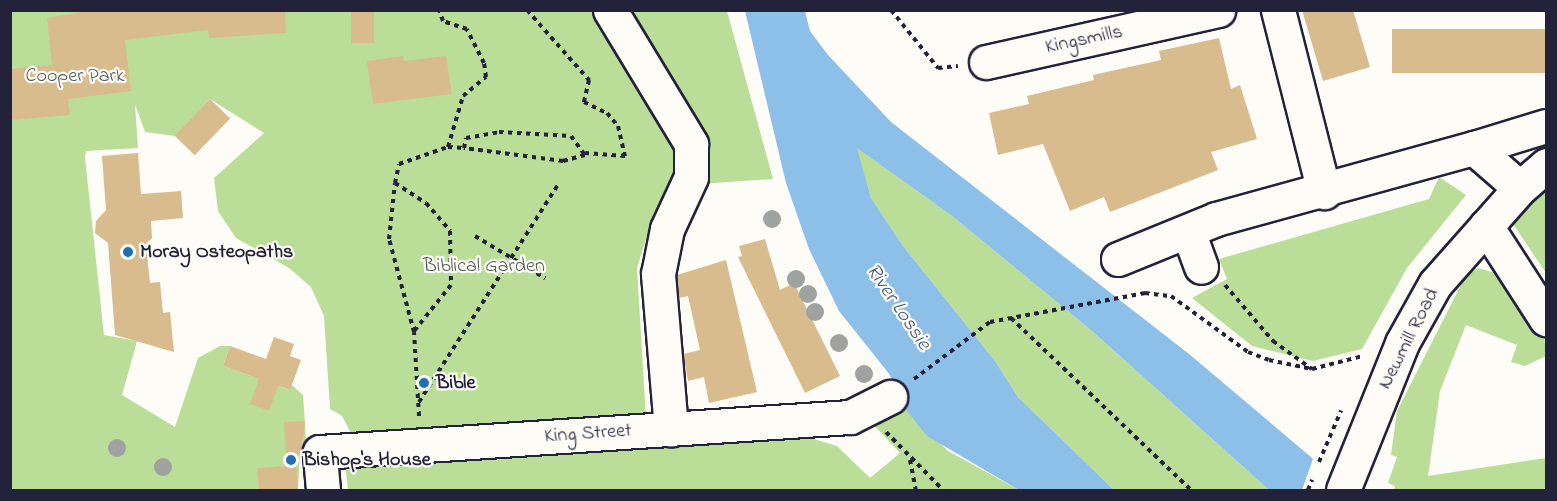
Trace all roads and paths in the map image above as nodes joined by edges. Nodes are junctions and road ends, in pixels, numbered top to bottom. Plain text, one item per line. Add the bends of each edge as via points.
1 (439, 10) edge
2 (527, 10) edge
3 (610, 10) edge
4 (891, 10) edge
5 (1218, 10) edge
6 (1278, 10) edge
7 (986, 62) joint
8 (1546, 126) edge
9 (448, 147) junction
10 (464, 148) junction
11 (1474, 148) junction
12 (585, 153) junction
13 (1546, 165) edge
14 (395, 183) junction
15 (559, 183) dead end
16 (1520, 188) junction
17 (1324, 192) junction
18 (1486, 226) junction
19 (1188, 231) junction
20 (475, 236) dead end
21 (511, 258) junction
22 (1118, 259) dead end
23 (1202, 267) joint
24 (545, 278) dead end
25 (1010, 317) junction
26 (1546, 319) edge
27 (414, 332) junction
28 (1402, 343) junction
29 (1312, 369) junction
30 (890, 397) joint
31 (850, 417) junction
32 (671, 429) junction
33 (910, 459) junction
34 (323, 490) edge
35 (916, 490) edge
36 (943, 490) edge
37 (1191, 490) edge
38 (1344, 490) edge

1 - 9 path via 443,21 467,30 480,52 486,77 463,96
2 - 12 path via 589,80 584,102 607,113 618,126 625,156
3 - 32 street via 691,144 691,177 667,229 658,274
4 - 7 path via 938,68
5 - 7 street, Kingsmills
6 - 17 street
8 - 11 street
9 - 10 path
9 - 14 path via 399,164
10 - 12 path via 563,161
10 - 12 path via 466,138 499,132 571,136
11 - 16 street
11 - 17 street
13 - 16 street, Newmill Road
14 - 27 path via 389,239
14 - 27 path via 426,203 450,231 451,285
15 - 21 path
16 - 18 street, Newmill Road
17 - 19 street
18 - 26 street
18 - 28 street, Newmill Road via 1435,284
19 - 22 street
19 - 23 street
20 - 21 path
21 - 24 path
21 - 27 path via 418,403
23 - 29 path via 1220,279 1273,341
25 - 29 path via 1144,293 1171,296 1248,352
25 - 30 path via 990,322
25 - 37 path
28 - 29 path
28 - 38 street, Newmill Road
30 - 31 street, King Street
31 - 32 street, King Street
31 - 33 path via 877,424
32 - 34 street, King Street via 320,452
33 - 35 path
33 - 36 path

